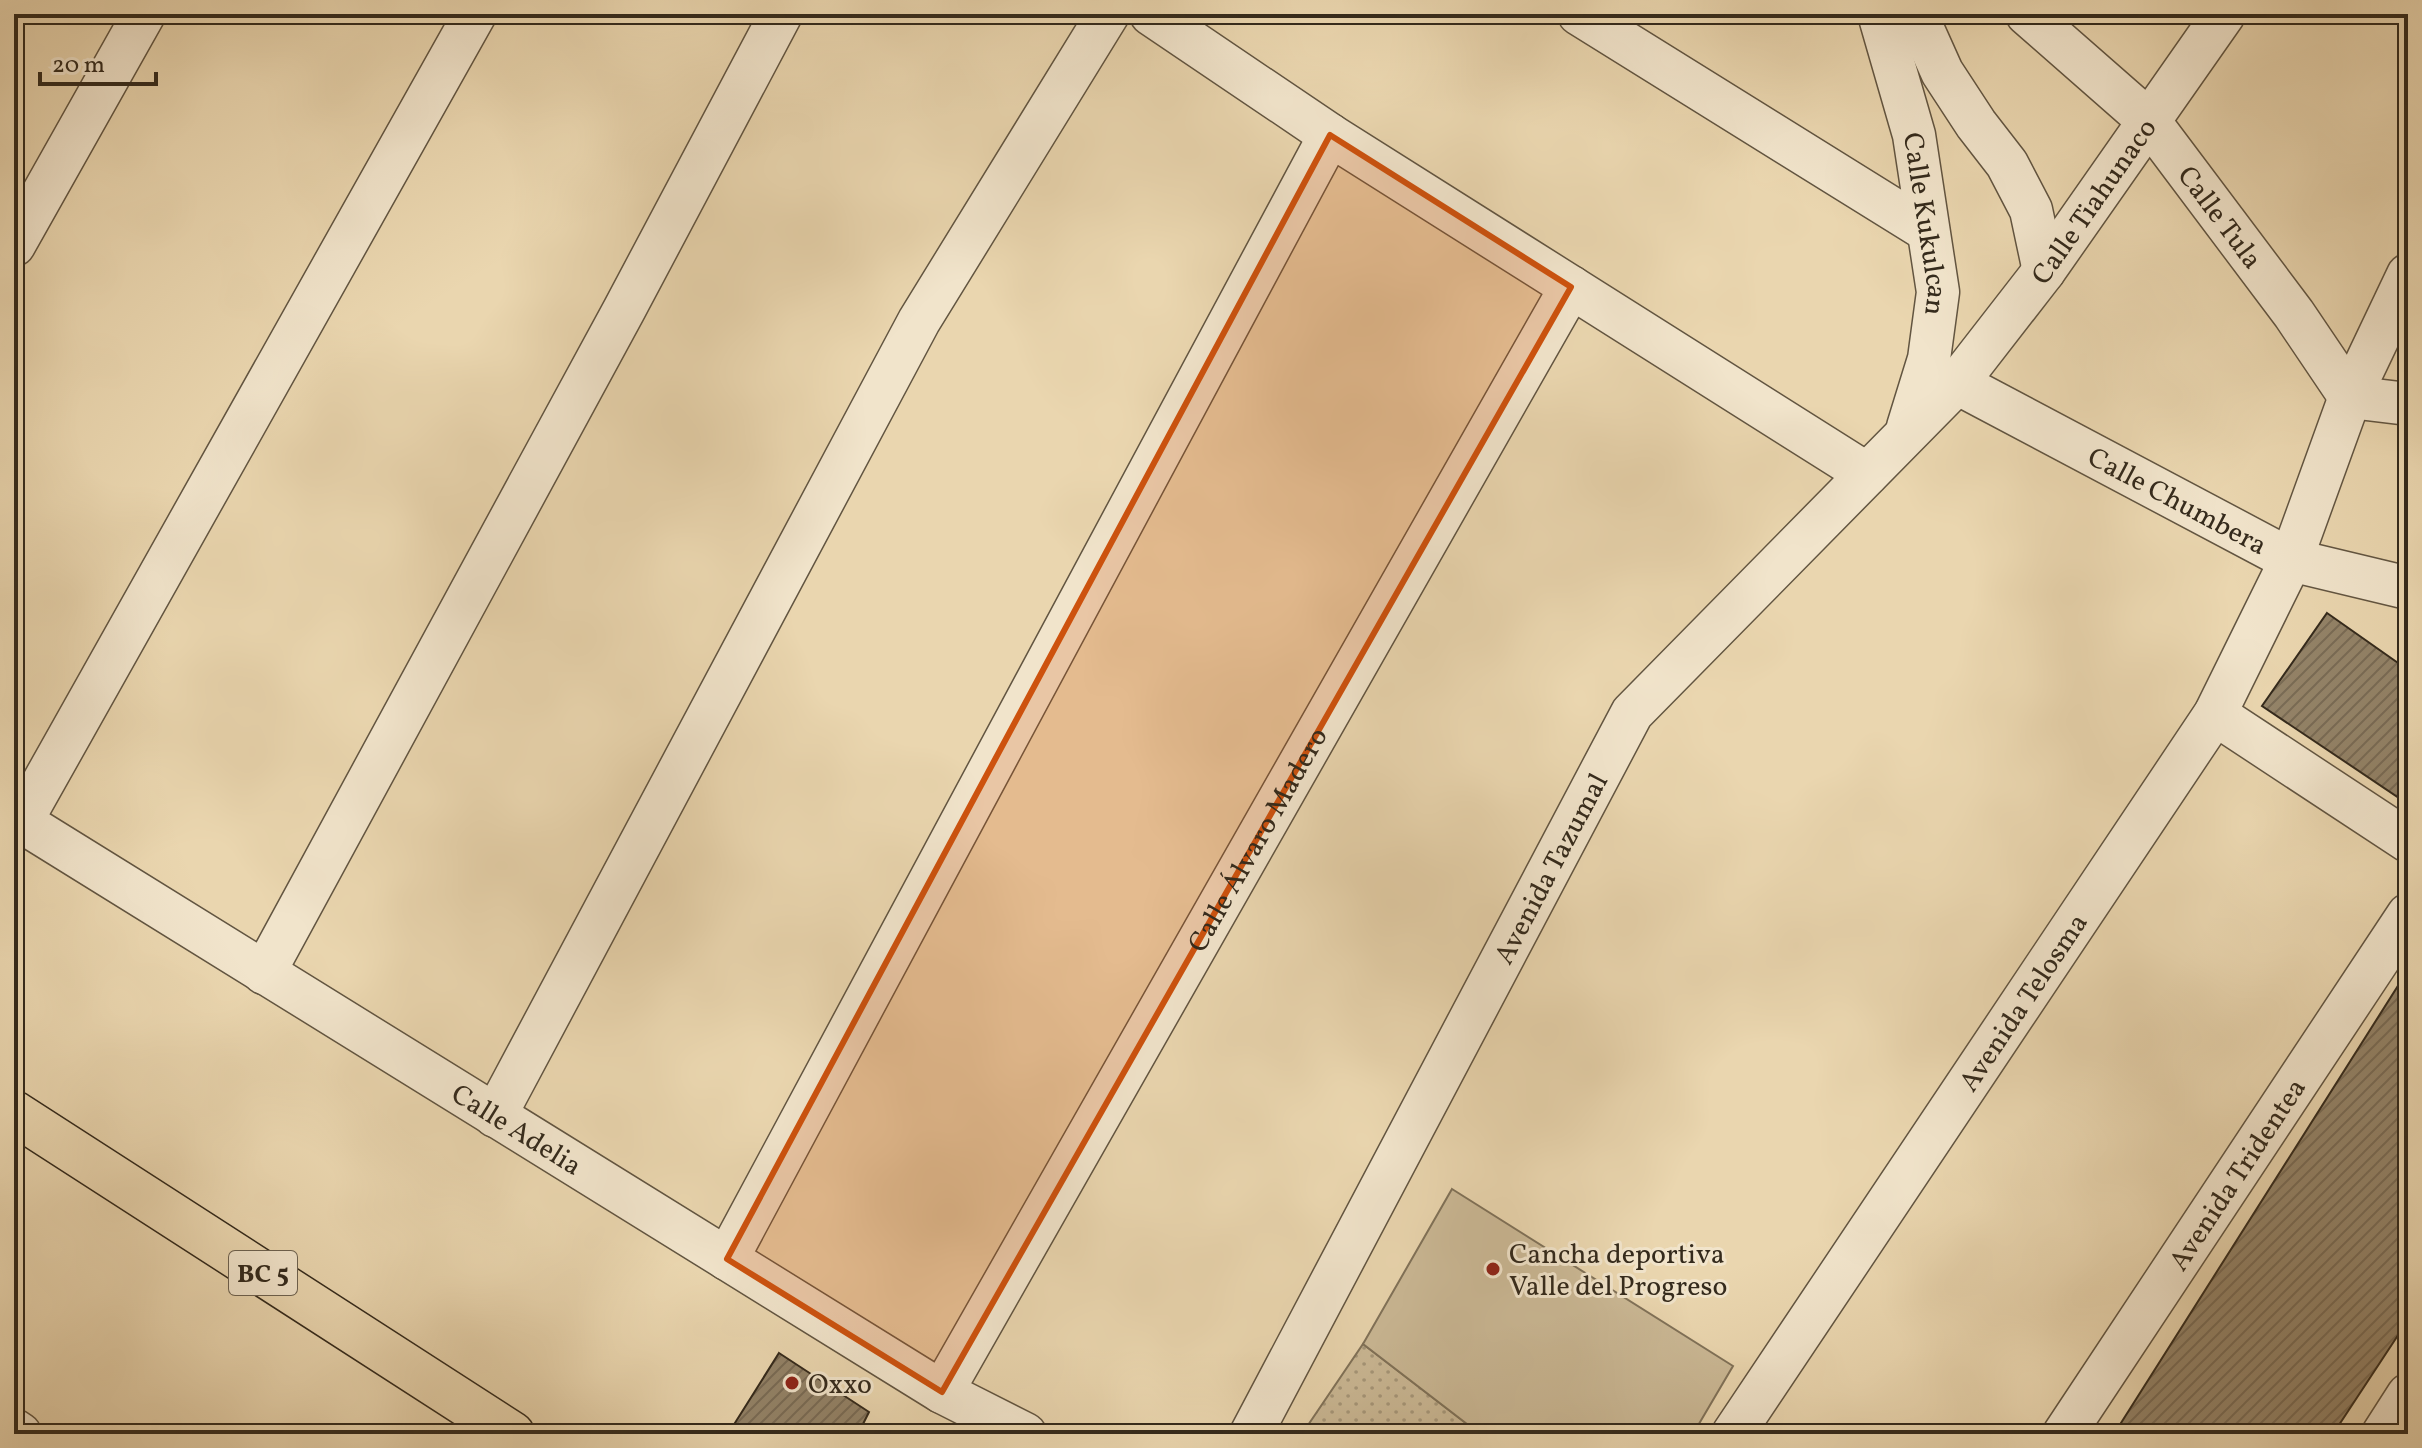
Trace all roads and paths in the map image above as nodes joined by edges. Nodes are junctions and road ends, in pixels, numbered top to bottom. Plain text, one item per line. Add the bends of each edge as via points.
1 (144, 14) edge
2 (475, 14) edge
3 (781, 14) edge
4 (1108, 14) edge
5 (1151, 14) edge
6 (1579, 14) edge
7 (1879, 14) edge
8 (1916, 14) edge
9 (2027, 14) edge
10 (2224, 14) edge
11 (2149, 121) junction
12 (1330, 135) junction
13 (1928, 231) junction
14 (14, 245) edge
15 (2044, 271) junction
16 (2408, 275) edge
17 (1571, 287) junction
18 (1957, 383) junction
19 (2350, 397) junction
20 (2408, 404) edge
21 (1905, 435) junction
22 (1867, 474) junction
23 (2291, 560) junction
24 (2408, 588) edge
25 (2215, 714) junction
26 (17, 820) edge
27 (2408, 841) edge
28 (2408, 915) edge
29 (264, 973) junction
30 (14, 1113) edge
31 (495, 1116) junction
32 (727, 1259) junction
33 (942, 1392) junction
34 (2408, 1395) edge
35 (14, 1430) edge
36 (20, 1434) edge
37 (512, 1434) edge
38 (1025, 1434) edge
39 (1251, 1434) edge
40 (1733, 1434) edge
41 (2064, 1434) edge
42 (2383, 1434) edge

1 - 14 street
2 - 26 street
3 - 29 street
4 - 31 street via 919,321
5 - 12 street
6 - 13 street
7 - 13 street, Calle Kukulcan via 1914,135
8 - 15 street via 1942,72 2007,164 2031,210
9 - 11 street, Calle Tula
10 - 11 street, Calle Tiahunaco
11 - 15 street, Calle Tiahunaco
11 - 19 street, Calle Tula
12 - 17 street
12 - 32 street
13 - 21 street, Calle Kukulcan via 1938,292 1929,359
15 - 18 street, Calle Tiahunaco
16 - 19 street, Avenida Telosma
17 - 22 street
17 - 33 street, Calle Álvaro Madero
18 - 21 street, Avenida Tazumal
18 - 23 street, Calle Chumbera
19 - 20 street
19 - 23 street, Avenida Telosma
21 - 22 street, Avenida Tazumal
22 - 39 street, Avenida Tazumal via 1632,713
23 - 24 street, Calle Chumbera
23 - 25 street, Avenida Telosma
25 - 27 street
25 - 40 street, Avenida Telosma
26 - 29 street, Calle Adelia
28 - 41 street, Avenida Tridentea
29 - 31 street, Calle Adelia
30 - 37 main road, BC 5
31 - 32 street, Calle Adelia
32 - 33 street, Calle Adelia
33 - 38 street, Calle Adelia
34 - 42 street
35 - 36 street

